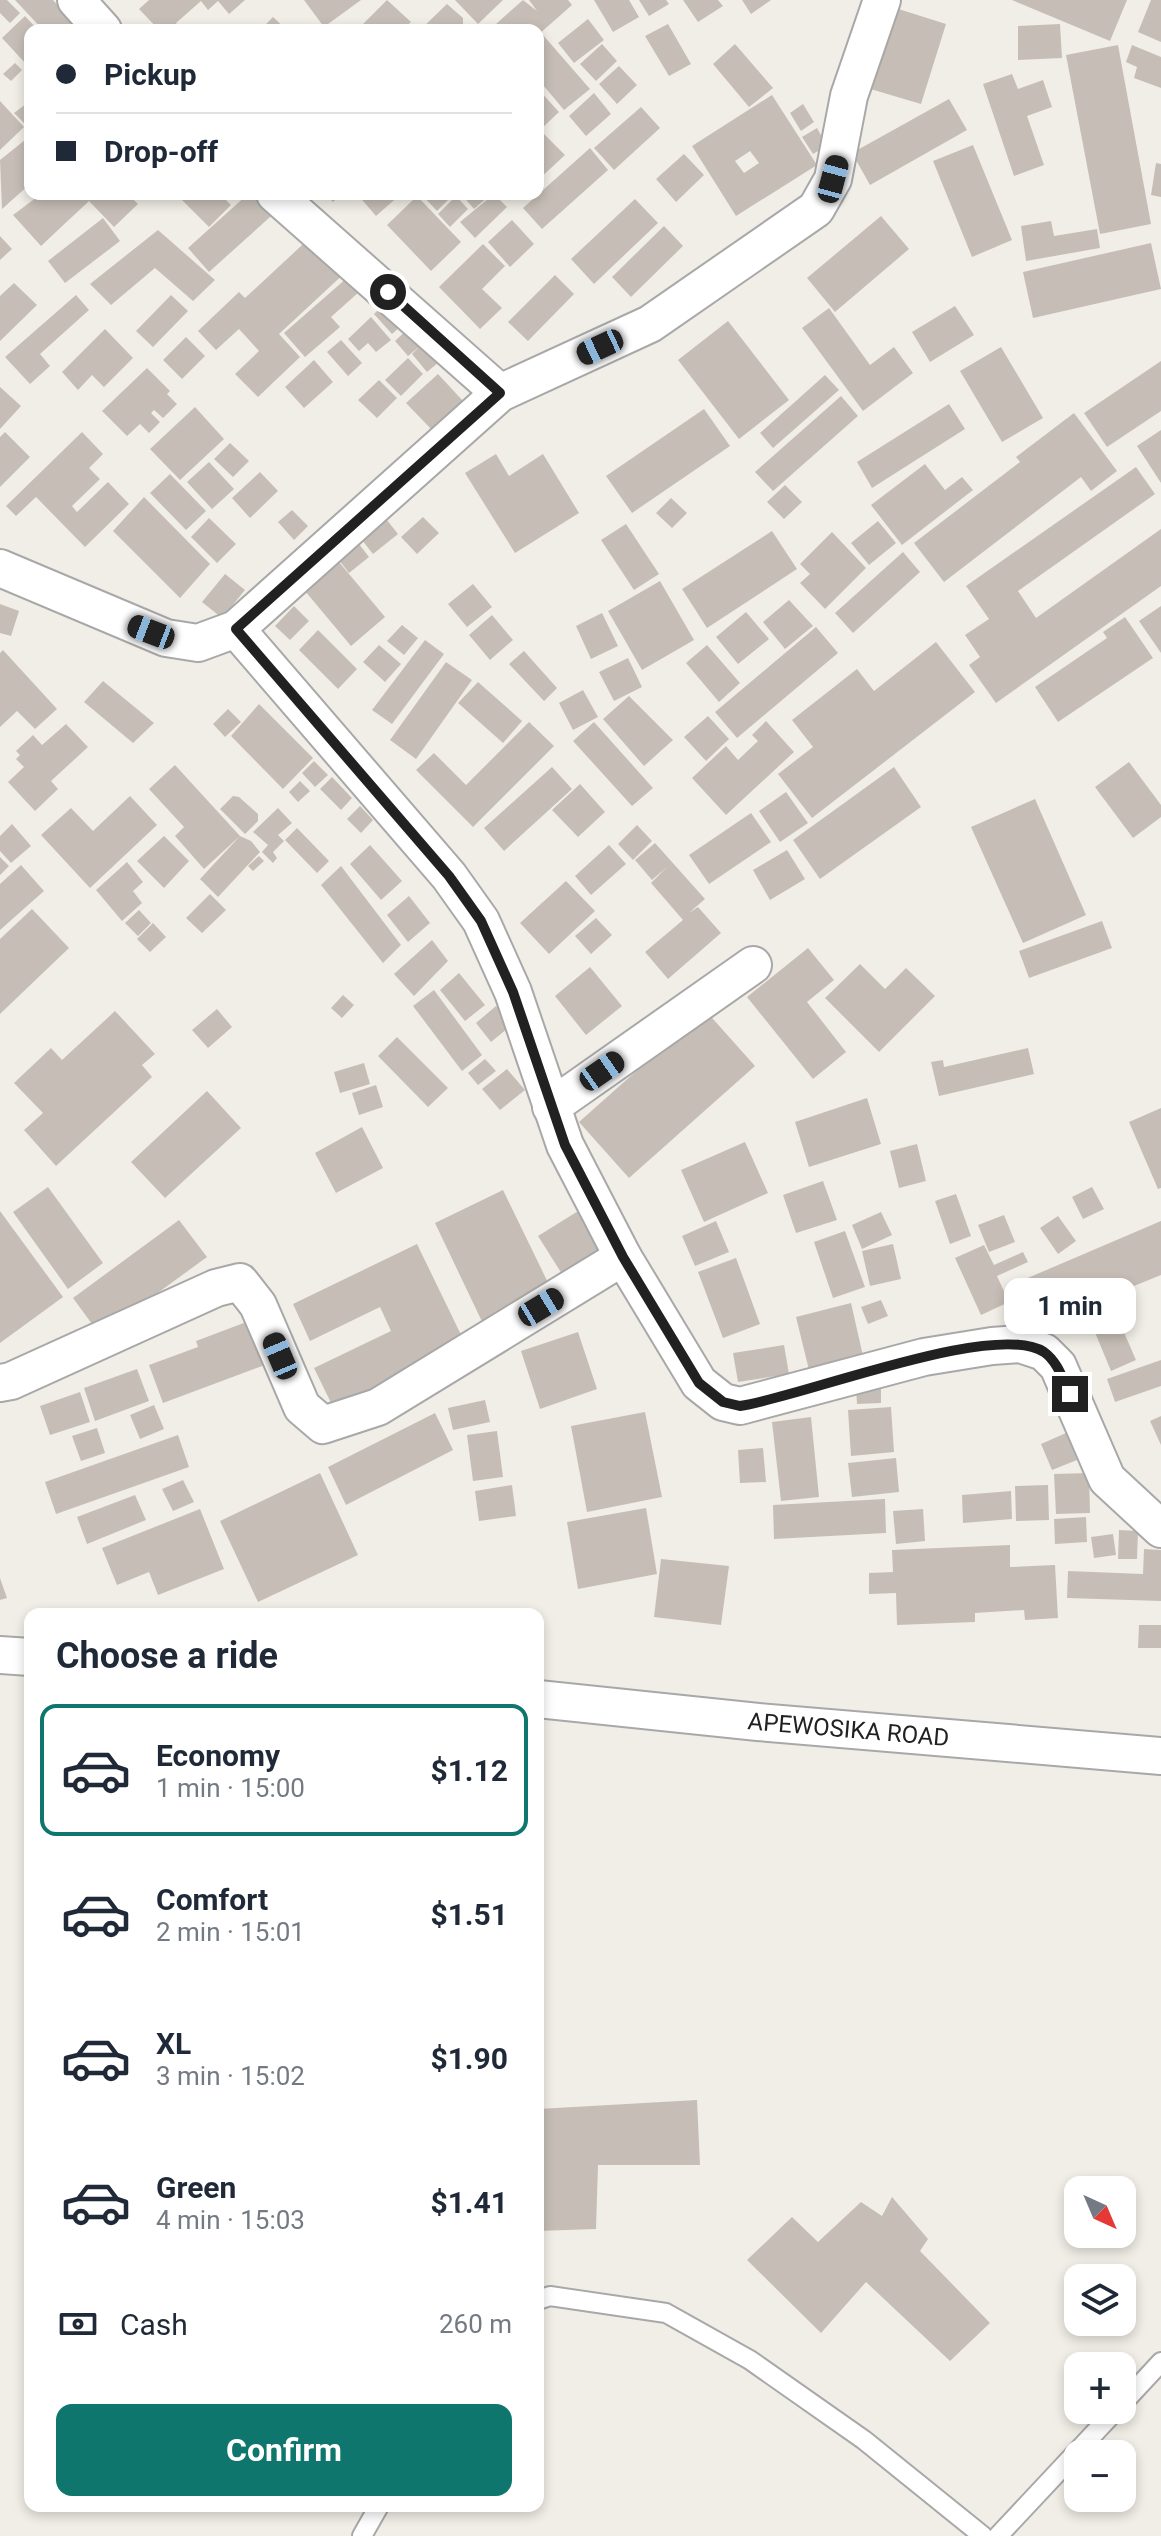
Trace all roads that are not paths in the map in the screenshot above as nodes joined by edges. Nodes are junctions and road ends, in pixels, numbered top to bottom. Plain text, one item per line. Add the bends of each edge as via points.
1 (76, 0) edge
2 (882, 0) edge
3 (98, 24) edge
4 (282, 200) edge
5 (500, 393) junction
6 (0, 568) edge
7 (236, 629) junction
8 (753, 965) dead end
9 (551, 1107) junction
10 (623, 1257) junction
11 (0, 1383) edge
12 (1161, 1529) edge
13 (0, 1655) edge
14 (24, 1657) edge
15 (544, 1700) edge
16 (1161, 1756) edge
17 (544, 2298) edge
18 (1161, 2362) edge
19 (1136, 2389) edge
20 (1103, 2424) edge
21 (376, 2512) edge
22 (362, 2536) edge
23 (983, 2536) edge
24 (998, 2536) edge

1 - 3 street
2 - 5 street via 849,96 833,179 816,209 650,324
4 - 5 street
5 - 7 street
6 - 7 street via 166,638 198,643
7 - 9 street via 449,876 481,921 513,992
8 - 9 street
9 - 10 street
10 - 11 street via 378,1407 323,1425 302,1407 258,1305 240,1282
10 - 12 street via 699,1383 723,1402 740,1406 924,1357 1020,1344 1044,1352 1058,1366 1107,1479
13 - 14 street
15 - 16 street, APEWOSIKA ROAD
17 - 23 lane via 666,2313 750,2360 852,2431
18 - 19 lane
20 - 24 lane
21 - 22 lane

